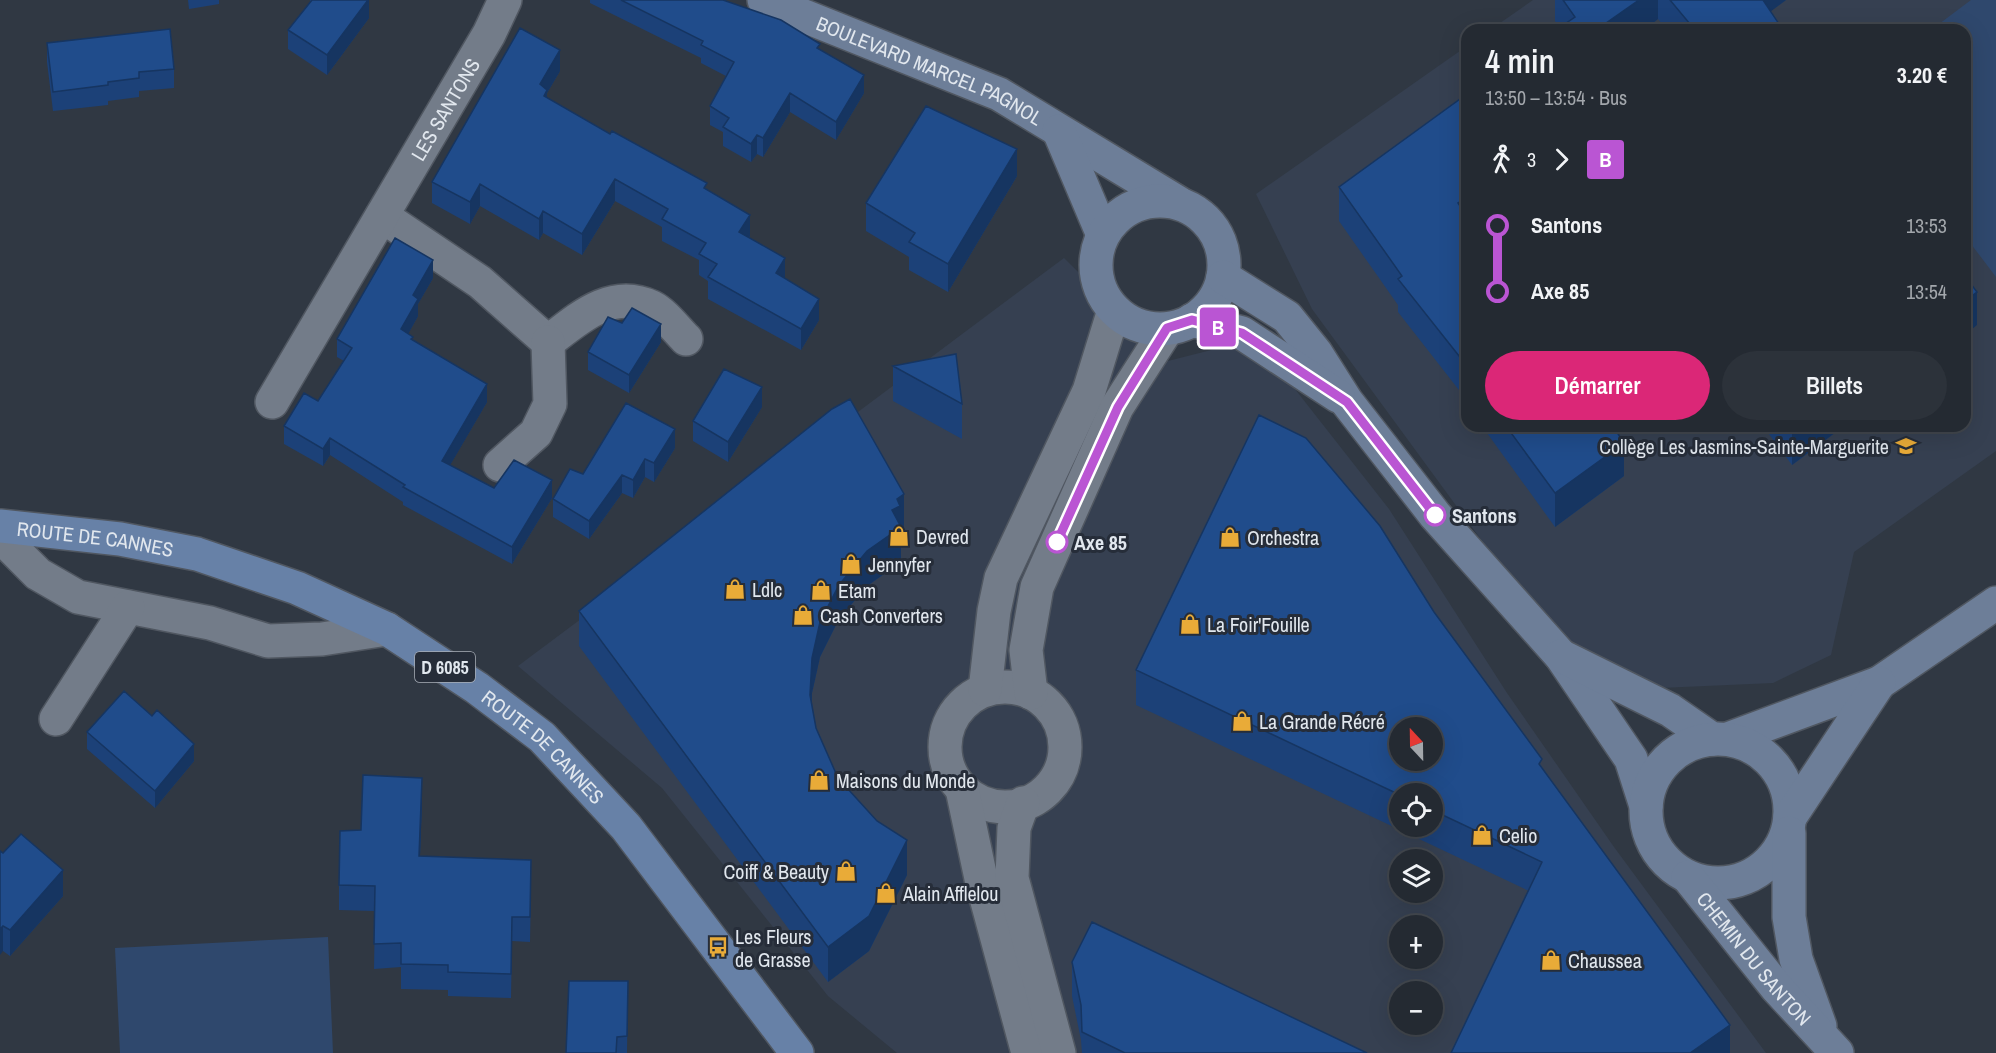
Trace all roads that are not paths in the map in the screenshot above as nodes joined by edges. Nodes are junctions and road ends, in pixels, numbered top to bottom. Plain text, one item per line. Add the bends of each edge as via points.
1 (505, 0) edge
2 (764, 0) edge
3 (1059, 131) junction
4 (1179, 203) junction
5 (382, 216) junction
6 (1103, 236) junction
7 (1223, 277) junction
8 (1114, 310) junction
9 (1180, 324) junction
10 (686, 339) dead end
11 (548, 342) junction
12 (272, 402) dead end
13 (1347, 402) junction
14 (500, 465) dead end
15 (0, 526) edge
16 (0, 536) edge
17 (1996, 603) edge
18 (128, 607) junction
19 (387, 629) junction
20 (1561, 656) junction
21 (1879, 683) junction
22 (985, 690) junction
23 (1031, 693) junction
24 (56, 719) dead end
25 (1720, 739) junction
26 (962, 789) junction
27 (1023, 803) junction
28 (1646, 806) junction
29 (1789, 825) junction
30 (1688, 877) junction
31 (766, 1011) junction
32 (1830, 1045) edge
33 (797, 1053) edge
34 (815, 1053) edge
35 (1028, 1053) edge
36 (1059, 1053) edge

1 - 5 street, LES SANTONS
2 - 3 street, BOULEVARD MARCEL PAGNOL via 999,94
3 - 4 street, BOULEVARD MARCEL PAGNOL
3 - 6 street, BOULEVARD MARCEL PAGNOL
4 - 6 street via 1156,200 1135,206 1116,218
4 - 7 street via 1196,211 1214,232 1224,258
5 - 11 street via 480,282
5 - 12 street, LES SANTONS
6 - 8 street via 1096,256 1096,278
7 - 9 street via 1206,309
7 - 13 street via 1287,317
8 - 9 street via 1150,328
8 - 22 street via 1089,391 1001,578
9 - 13 street via 1242,333
9 - 23 street via 1118,407 1037,587 1026,650
10 - 11 street via 653,308 623,298 584,314
11 - 14 street via 550,404 536,433
13 - 20 street via 1435,515
15 - 19 main road, ROUTE DE CANNES / D 6085 via 120,539 196,554 297,588
16 - 18 street via 38,574 78,597
17 - 21 street
18 - 19 street via 268,641 322,639
18 - 24 street
19 - 31 main road, ROUTE DE CANNES / D 6085 via 477,688 542,737 626,827
20 - 25 street
20 - 28 street via 1631,759
21 - 25 street
21 - 29 street
22 - 23 street via 1016,687
22 - 26 street via 969,699 948,727 946,760
23 - 27 street via 1048,705 1059,722 1066,745 1058,774 1038,797
25 - 28 street via 1692,743 1674,753 1659,768
25 - 29 street via 1749,745 1767,757 1781,775 1789,795
26 - 27 street via 991,805
26 - 35 street via 982,883
27 - 36 street via 1014,828 1012,878
28 - 30 street via 1647,828 1655,848 1669,865
29 - 30 street via 1770,861 1752,874 1732,882
29 - 32 street, CHEMIN DU SANTON via 1789,917 1796,959
30 - 32 street, CHEMIN DU SANTON via 1776,987
31 - 33 main road, ROUTE DE CANNES / D 6085
31 - 34 main road, ROUTE DE CANNES / D 6085

